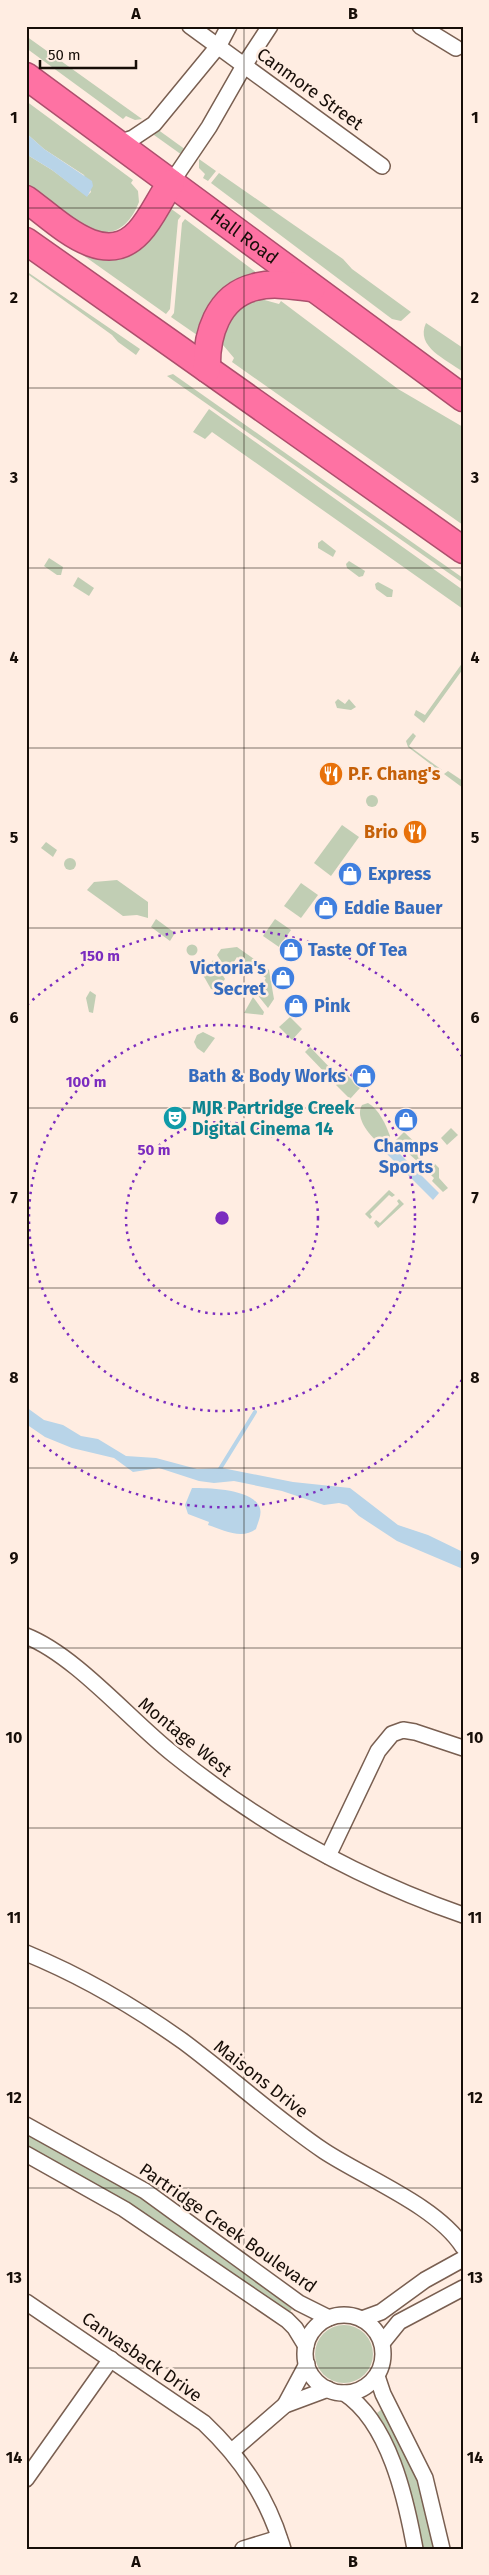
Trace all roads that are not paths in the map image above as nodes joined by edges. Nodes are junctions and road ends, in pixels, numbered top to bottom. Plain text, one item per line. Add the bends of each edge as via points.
1 (190, 26) edge
2 (229, 26) edge
3 (270, 26) edge
4 (420, 26) edge
5 (219, 45) junction
6 (456, 48) dead end
7 (245, 64) junction
8 (26, 76) edge
9 (118, 143) junction
10 (382, 166) dead end
11 (170, 183) junction
12 (26, 200) edge
13 (31, 249) edge
14 (313, 288) junction
15 (207, 370) junction
16 (463, 398) edge
17 (463, 550) edge
18 (26, 1636) edge
19 (463, 1748) edge
20 (328, 1856) junction
21 (463, 1914) edge
22 (26, 1953) edge
23 (26, 2124) edge
24 (26, 2154) edge
25 (463, 2247) edge
26 (463, 2259) edge
27 (463, 2288) edge
28 (26, 2302) edge
29 (329, 2318) junction
30 (362, 2318) junction
31 (382, 2343) junction
32 (306, 2346) junction
33 (111, 2359) junction
34 (307, 2364) junction
35 (377, 2376) junction
36 (328, 2389) junction
37 (344, 2393) junction
38 (285, 2405) junction
39 (232, 2451) junction
40 (26, 2479) edge
41 (281, 2543) edge
42 (243, 2549) edge
43 (415, 2549) edge
44 (442, 2549) edge

1 - 5 street, Canmore Street
2 - 5 street
3 - 7 street
4 - 6 street
5 - 7 street, Canmore Street
5 - 9 street via 154,124 133,138
7 - 10 street, Canmore Street
7 - 11 street via 209,127
8 - 9 highway, Hall Road
9 - 11 highway, Hall Road
11 - 12 highway via 139,232 119,246 107,248 94,246 80,238
11 - 14 highway, Hall Road
13 - 15 highway
14 - 15 highway via 262,286 244,291 231,300 213,324 206,353
14 - 16 highway, Hall Road
15 - 17 highway
18 - 20 street, Montage West via 65,1660 208,1781
19 - 20 street via 415,1732 403,1730 392,1734 378,1751
20 - 21 street, Montage West via 415,1897
22 - 25 street, Maisons Drive via 88,1982 161,2026 323,2150 427,2212
23 - 29 street, Partridge Creek Boulevard via 146,2191 299,2303
24 - 32 street via 146,2223 287,2320
26 - 30 street via 425,2280 381,2312
27 - 31 street via 399,2322
28 - 33 street, Canvasback Drive
29 - 30 street via 345,2315
29 - 32 street via 314,2329
30 - 31 street
31 - 35 street via 383,2360
32 - 34 street
33 - 39 street, Canvasback Drive via 204,2423
33 - 40 street
34 - 36 street via 315,2379
34 - 38 street
35 - 37 street via 366,2386
35 - 44 street via 425,2478
36 - 37 street
36 - 38 street
37 - 43 street via 361,2406 379,2429 404,2501
38 - 39 street
39 - 41 street, Canvasback Drive via 261,2493
41 - 42 street

